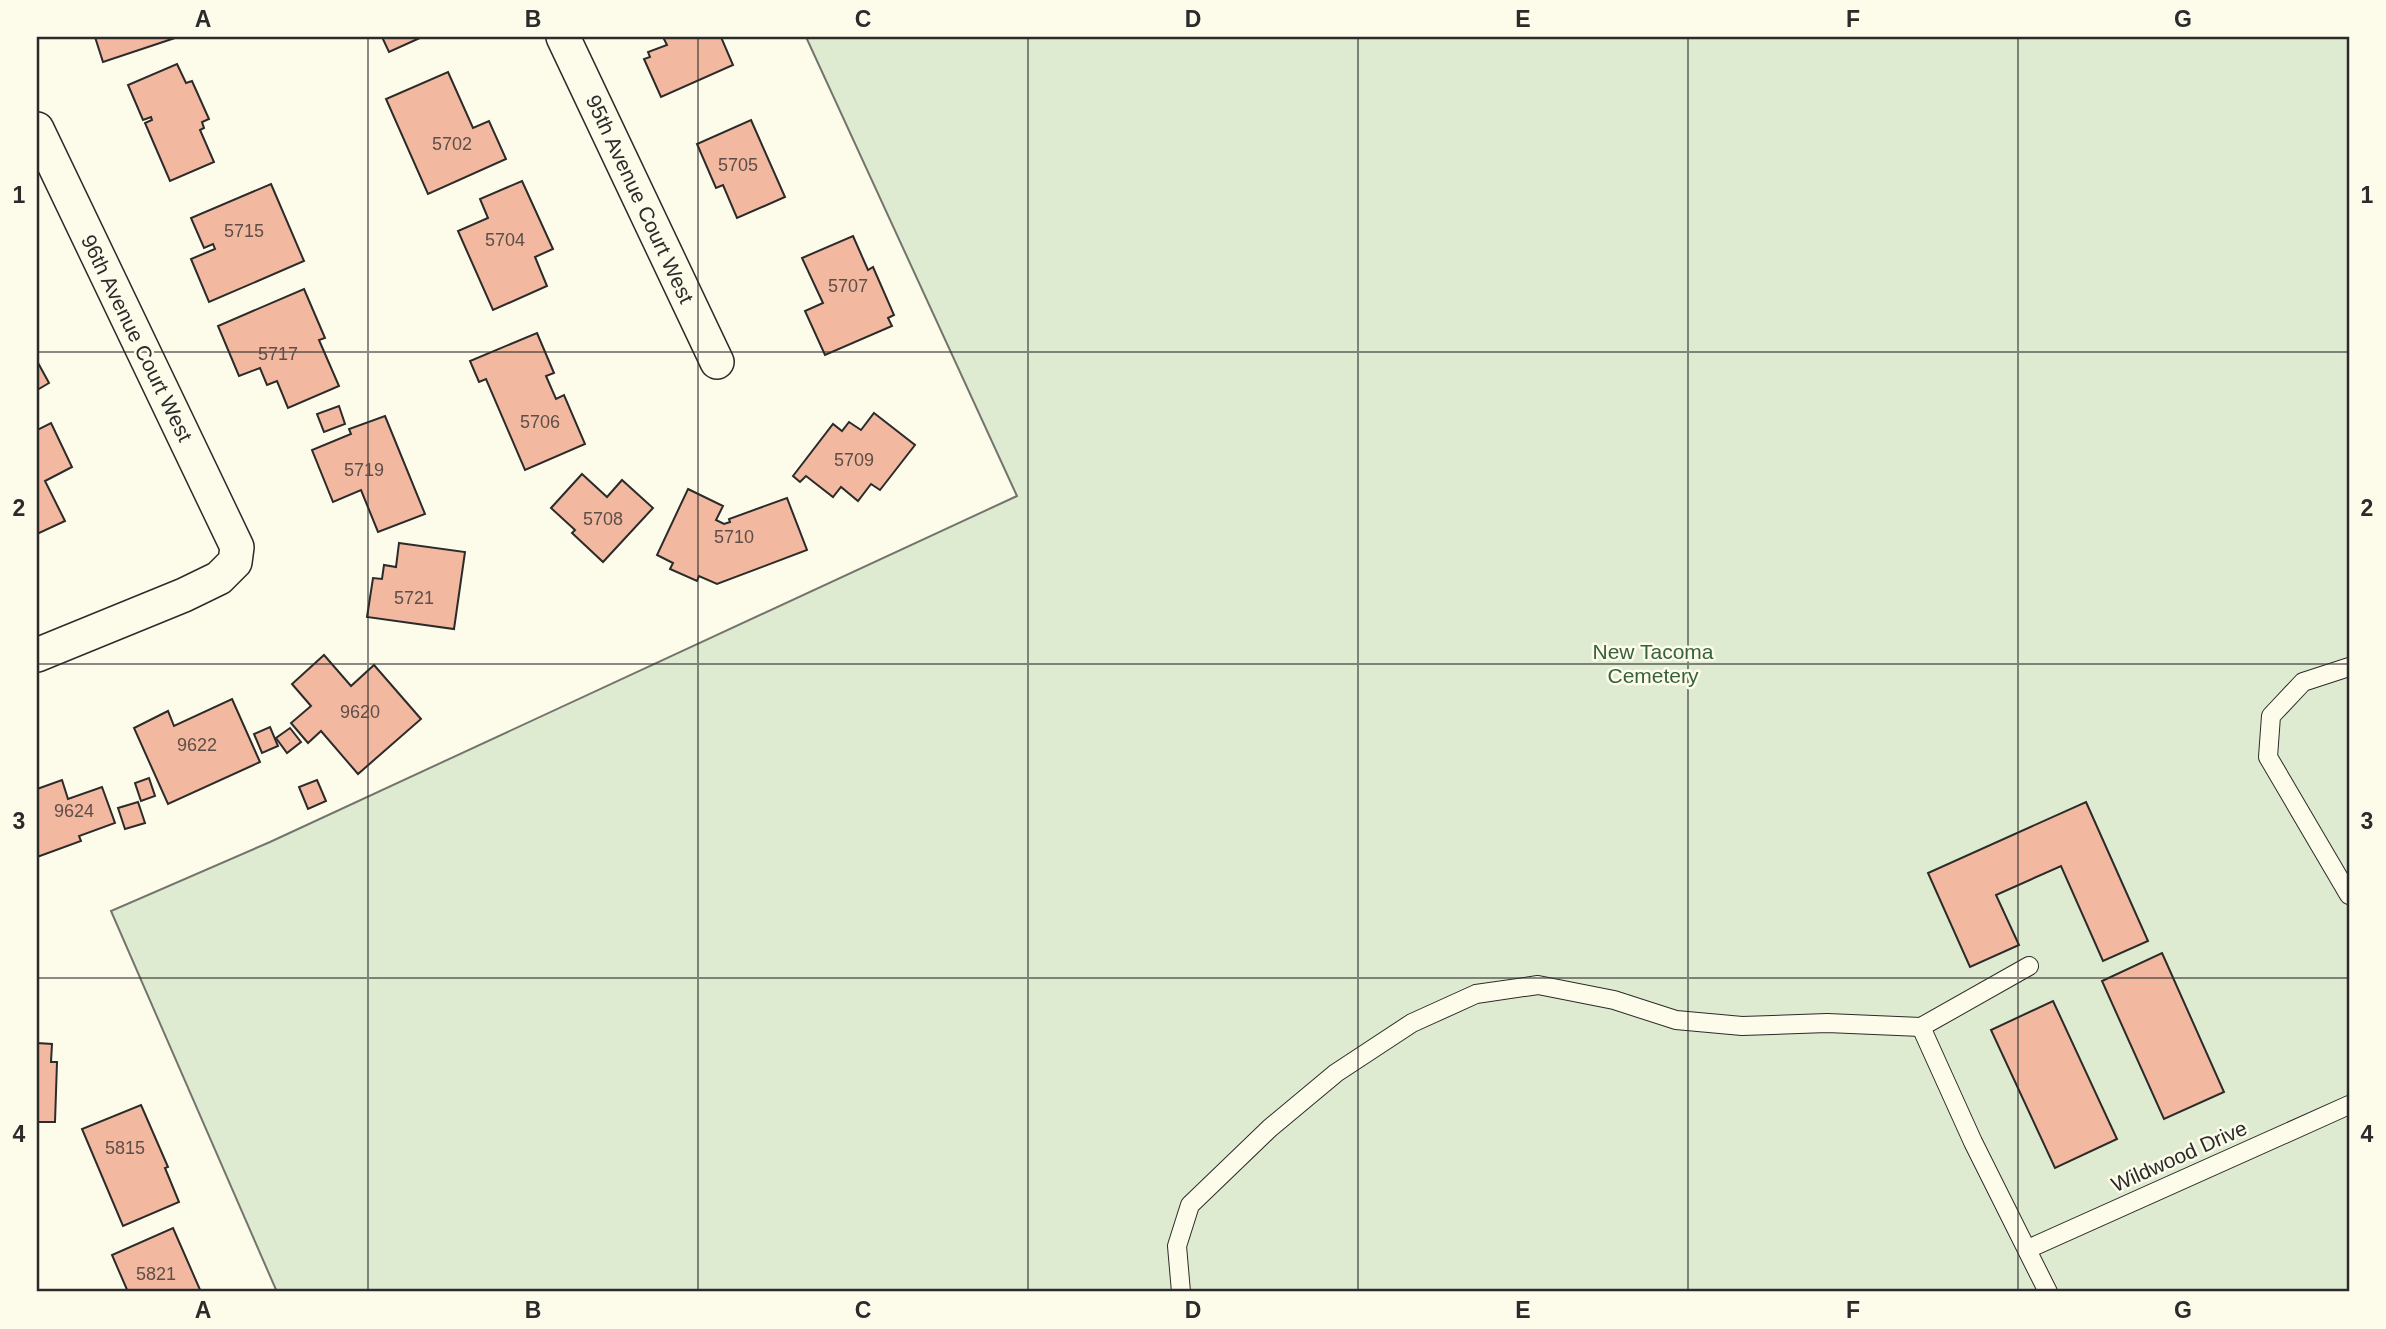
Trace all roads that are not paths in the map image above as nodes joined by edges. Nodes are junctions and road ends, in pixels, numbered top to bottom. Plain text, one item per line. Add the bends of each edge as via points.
1 (563, 37) edge
2 (37, 129) edge
3 (716, 362) dead end
4 (37, 655) edge
5 (2349, 667) edge
6 (2349, 895) edge
7 (2029, 966) dead end
8 (1921, 1027) junction
9 (2349, 1105) edge
10 (2028, 1249) junction
11 (1181, 1292) edge
12 (2048, 1292) edge

1 - 3 street, 95th Avenue Court West
2 - 4 street, 96th Avenue Court West via 237,547 235,562 219,578
5 - 6 lane via 2303,682 2271,716 2268,757
7 - 8 lane
8 - 10 lane
8 - 11 lane via 1742,1026 1676,1020 1614,1000 1538,985 1476,994 1412,1023 1336,1073 1190,1205 1177,1246
9 - 10 lane, Wildwood Drive
10 - 12 lane

